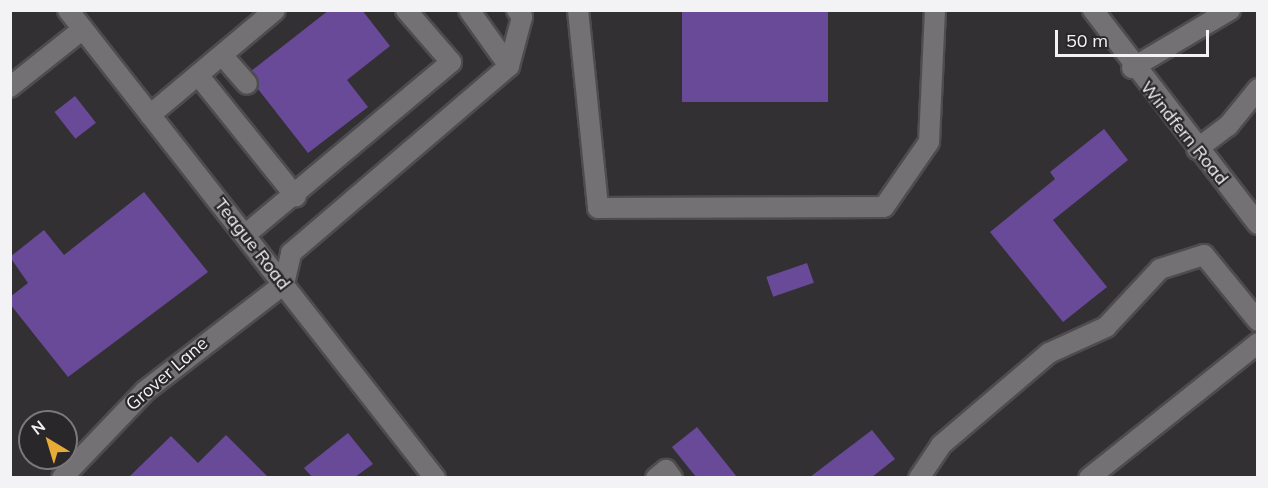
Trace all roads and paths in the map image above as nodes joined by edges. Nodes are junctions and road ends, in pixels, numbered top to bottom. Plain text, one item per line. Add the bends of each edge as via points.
1 (68, 10) edge
2 (275, 10) edge
3 (406, 10) edge
4 (469, 10) edge
5 (517, 10) edge
6 (578, 10) edge
7 (935, 10) edge
8 (1093, 10) edge
9 (1230, 10) edge
10 (83, 29) junction
11 (222, 55) junction
12 (509, 66) junction
13 (1132, 68) junction
14 (198, 75) junction
15 (247, 84) dead end
16 (10, 87) edge
17 (1257, 89) edge
18 (150, 115) junction
19 (1197, 148) junction
20 (296, 197) junction
21 (1257, 224) edge
22 (245, 235) junction
23 (284, 285) junction
24 (1257, 321) edge
25 (1257, 343) edge
26 (62, 477) edge
27 (435, 477) edge
28 (656, 477) edge
29 (672, 477) edge
30 (919, 477) edge
31 (1089, 477) edge

1 - 10 street, Teague Road
2 - 11 street
3 - 20 street via 451,62
4 - 12 street
5 - 12 street via 522,17
6 - 7 street via 597,208 884,207 929,142
8 - 13 street, Windfern Road
9 - 13 street
10 - 16 street
10 - 18 street, Teague Road
11 - 14 street
11 - 15 street
12 - 23 street via 291,253
13 - 19 street, Windfern Road
14 - 18 street
14 - 20 street
17 - 19 street via 1228,126
18 - 22 street, Teague Road
19 - 21 street, Windfern Road
20 - 22 street
22 - 23 street, Teague Road
23 - 26 street, Grover Lane via 145,391
23 - 27 street, Teague Road
24 - 30 street via 1204,255 1160,269 1106,327 1049,352 941,445
25 - 31 street
28 - 29 street via 666,470

